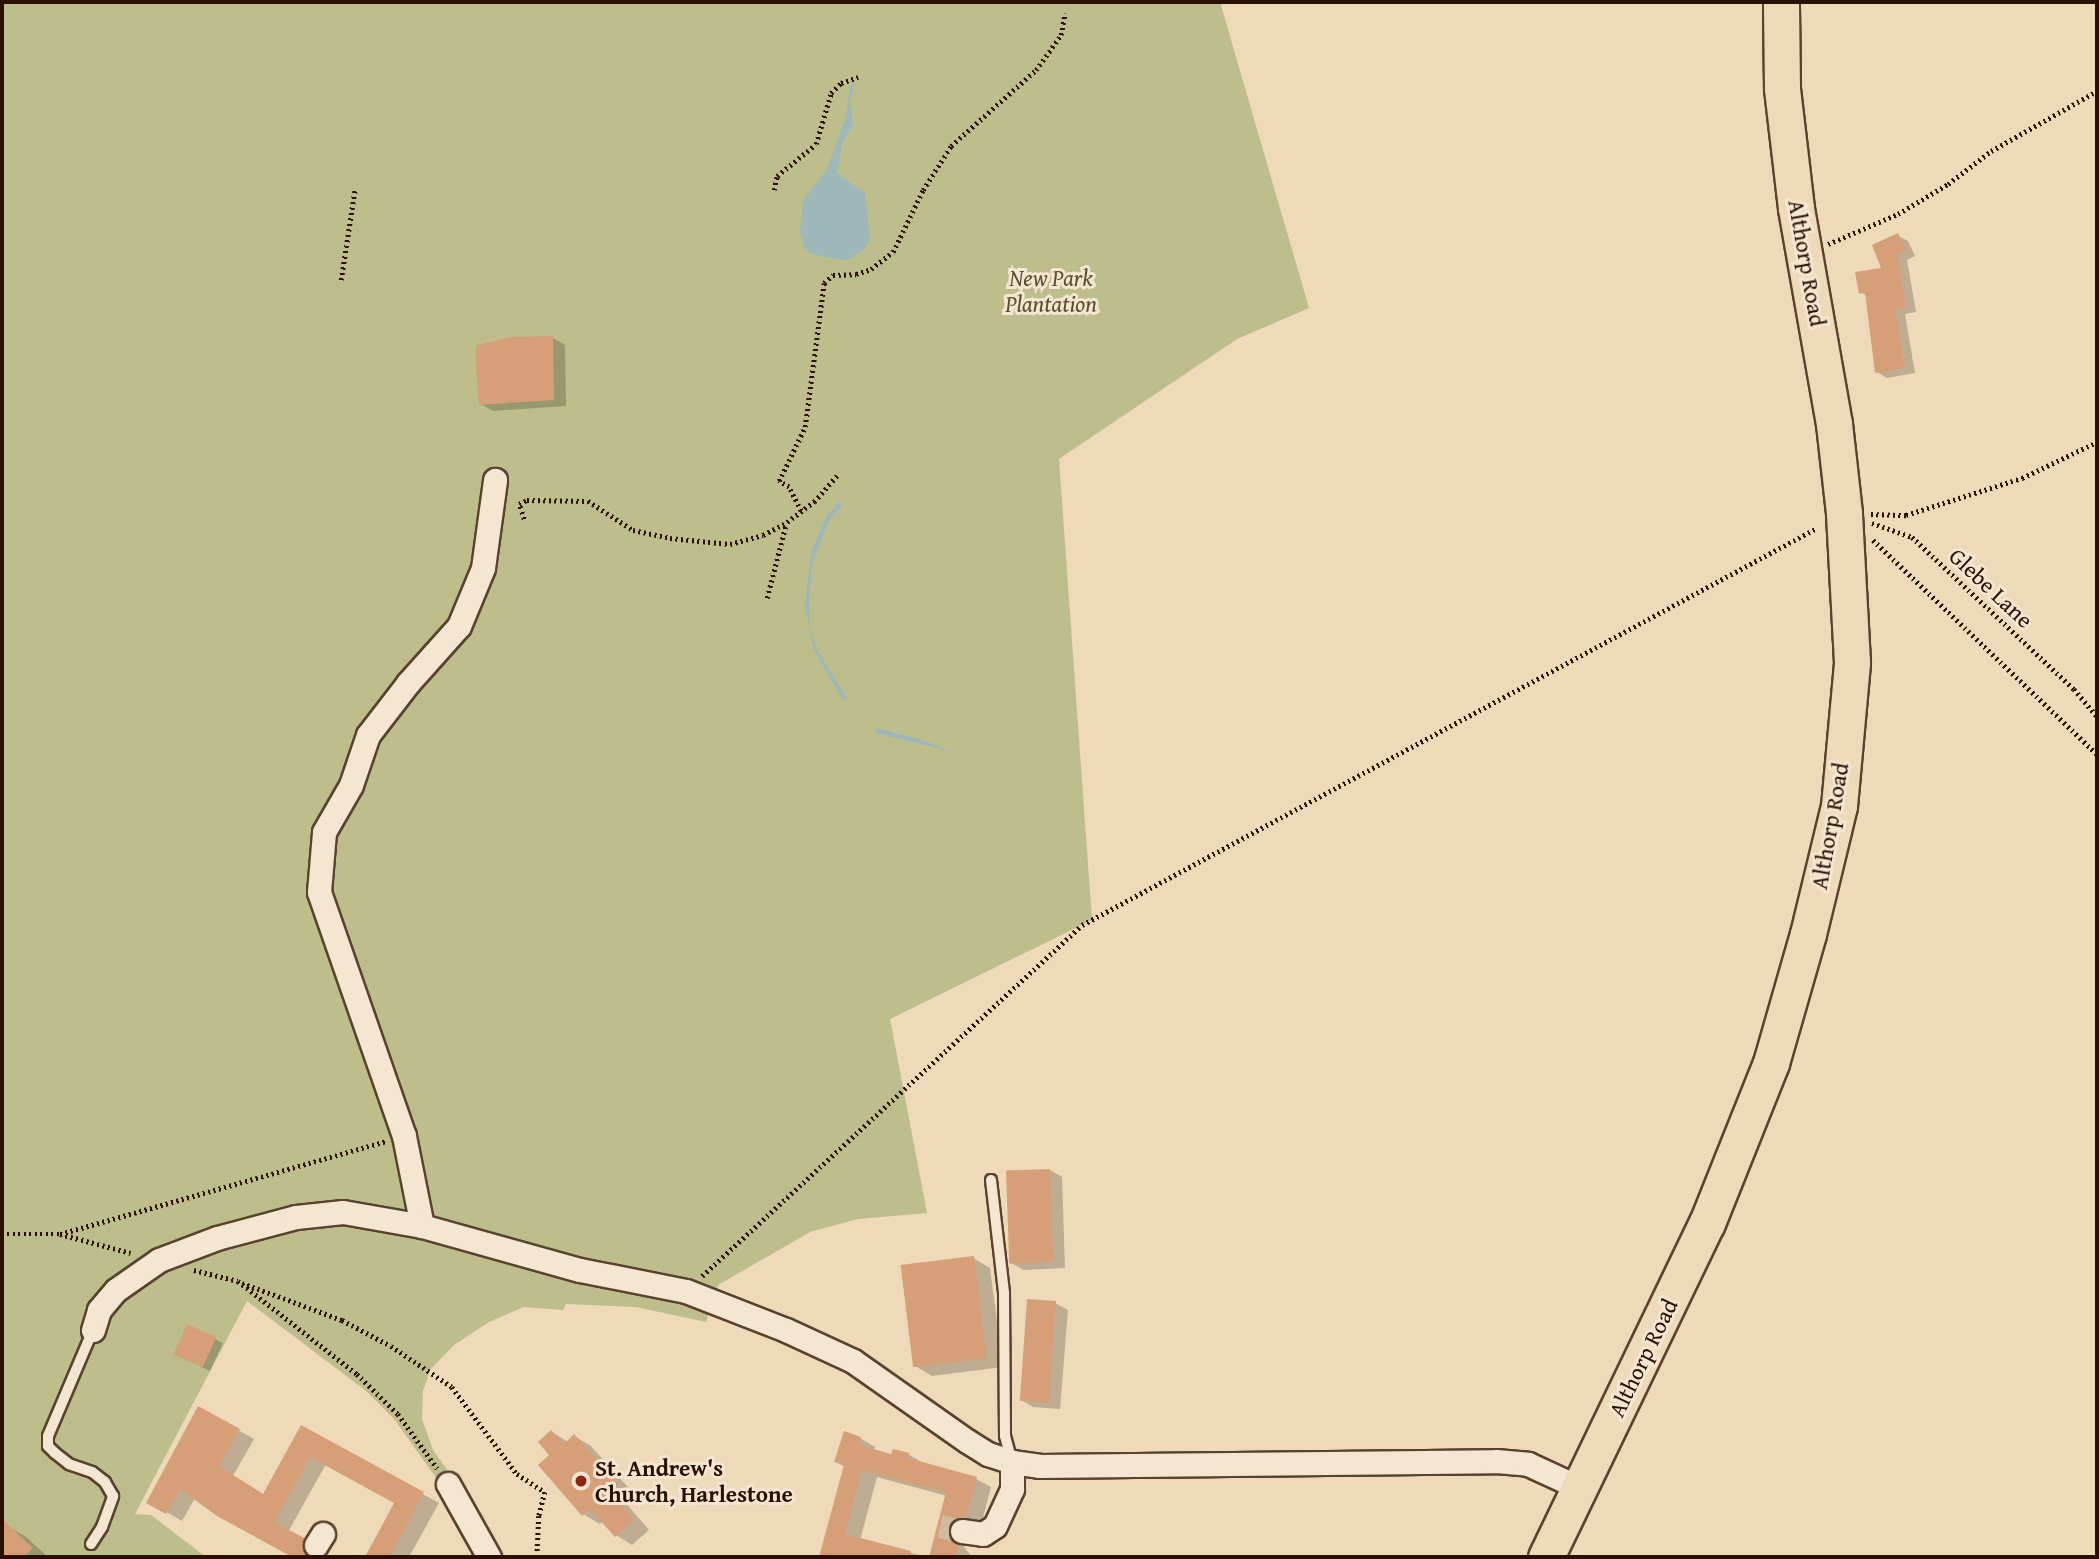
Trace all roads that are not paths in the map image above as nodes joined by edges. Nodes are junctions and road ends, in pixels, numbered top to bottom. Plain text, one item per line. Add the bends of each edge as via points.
1 (1781, 2) edge
2 (495, 480) dead end
3 (991, 1180) dead end
4 (422, 1226) junction
5 (93, 1330) joint
6 (1012, 1462) junction
7 (448, 1484) road end
8 (1580, 1488) junction
9 (962, 1531) tunnel mouth
10 (91, 1544) dead end
11 (489, 1557) edge
12 (1546, 1557) edge

1 - 8 main road, Althorp Road via 1782,88 1844,513 1852,662 1839,806 1771,1063 1707,1223
2 - 4 street via 483,568 459,626 368,735 351,785 324,832 319,892 404,1136
3 - 6 lane via 1004,1293 1005,1436
4 - 5 street via 342,1212 296,1217 217,1238 159,1260 116,1290 99,1310
4 - 6 street via 580,1270 686,1291 786,1330 853,1361 967,1441
5 - 10 lane via 48,1436 48,1446 55,1453 92,1472 113,1496
6 - 8 street via 1040,1466 1496,1461 1528,1464
6 - 9 street via 1012,1489 995,1526 983,1534
7 - 11 street
8 - 12 main road, Althorp Road

